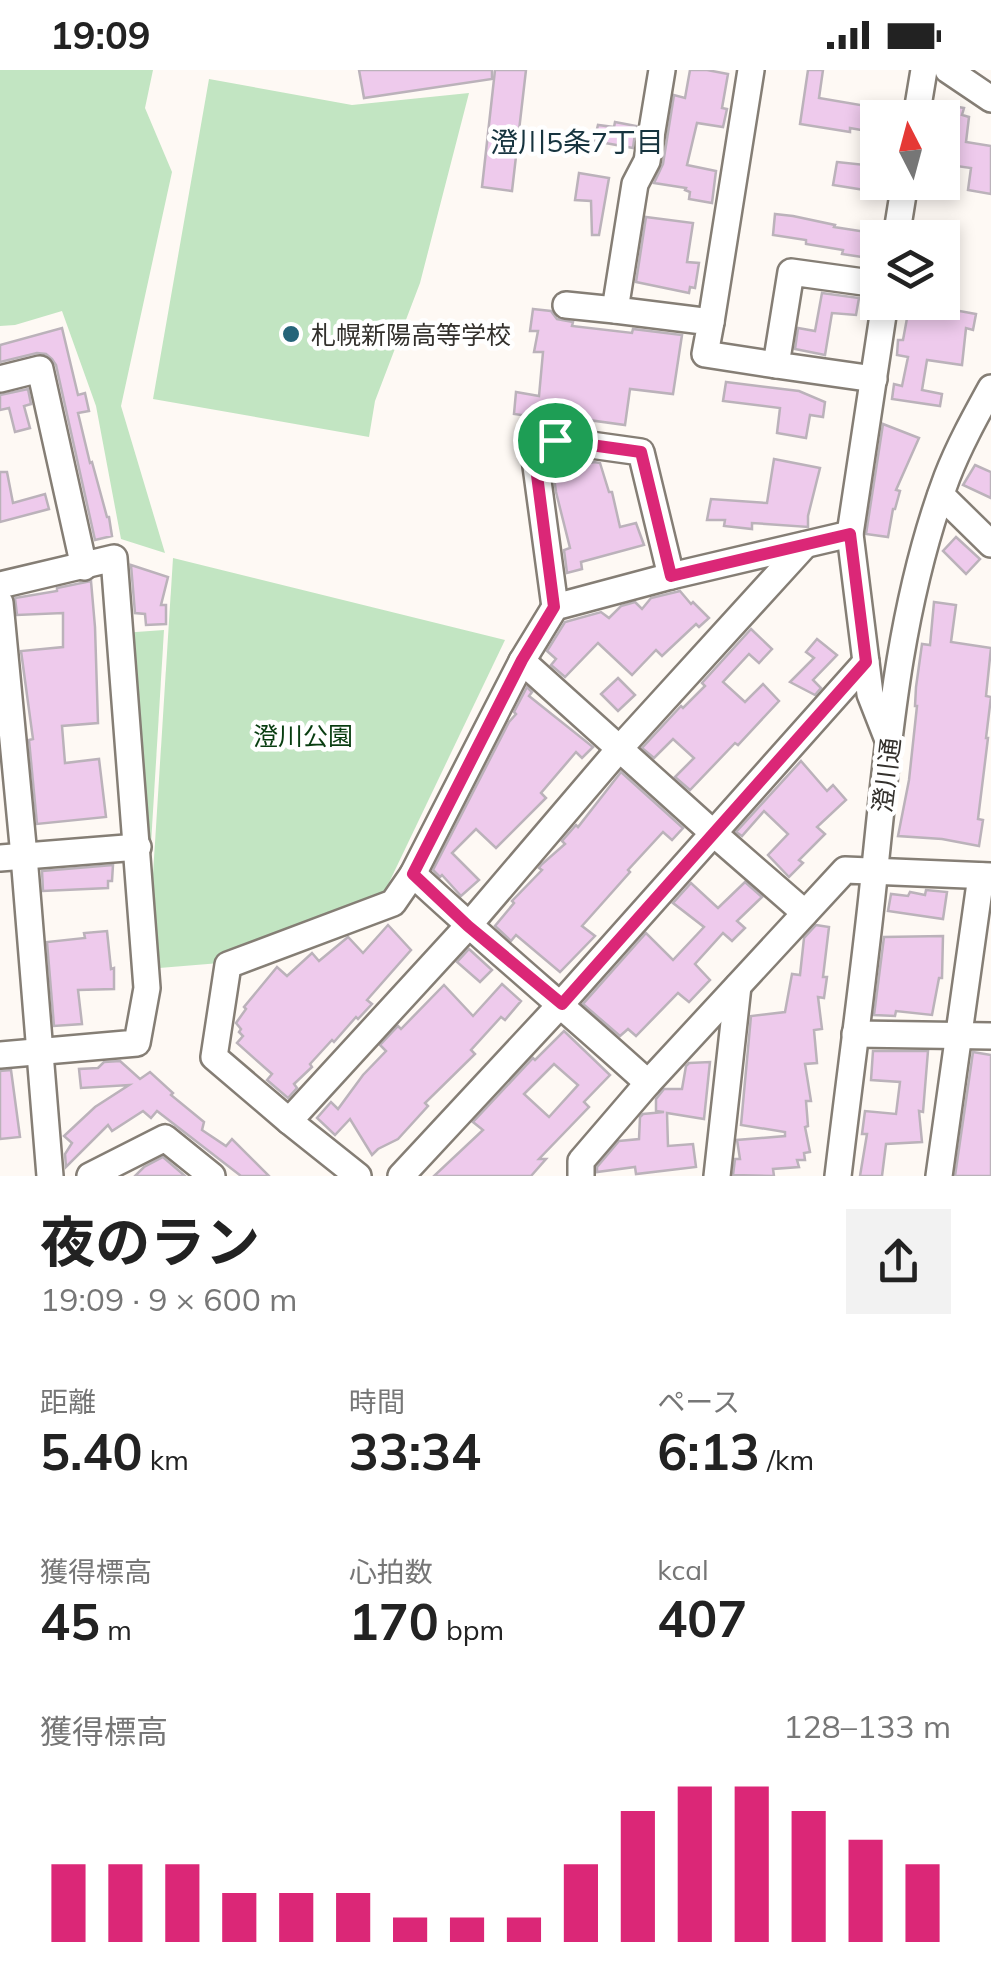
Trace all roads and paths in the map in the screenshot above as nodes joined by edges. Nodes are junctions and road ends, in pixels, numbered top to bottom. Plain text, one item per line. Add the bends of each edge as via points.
1 (662, 70) edge
2 (751, 70) edge
3 (924, 70) edge
4 (948, 70) edge
5 (991, 98) edge
6 (919, 100) edge
7 (860, 282) edge
8 (566, 305) dead end
9 (615, 310) junction
10 (883, 320) edge
11 (711, 322) junction
12 (776, 365) junction
13 (0, 379) edge
14 (874, 379) junction
15 (991, 388) edge
16 (945, 485) junction
17 (850, 534) junction
18 (805, 544) junction
19 (991, 544) edge
20 (84, 567) junction
21 (671, 576) junction
22 (0, 585) edge
23 (0, 603) edge
24 (554, 607) junction
25 (522, 660) junction
26 (866, 662) junction
27 (889, 743) junction
28 (620, 748) junction
29 (712, 832) junction
30 (138, 847) junction
31 (12, 857) edge
32 (874, 872) junction
33 (413, 874) junction
34 (986, 876) edge
35 (805, 913) junction
36 (468, 926) junction
37 (738, 986) junction
38 (562, 1004) junction
39 (855, 1034) junction
40 (957, 1034) junction
41 (991, 1036) edge
42 (40, 1051) junction
43 (0, 1054) edge
44 (648, 1083) junction
45 (289, 1122) junction
46 (125, 1169) edge
47 (576, 1171) edge
48 (50, 1176) edge
49 (90, 1176) edge
50 (212, 1176) edge
51 (358, 1176) edge
52 (400, 1176) edge
53 (717, 1176) edge
54 (838, 1176) edge
55 (938, 1176) edge

1 - 9 street
2 - 11 street
3 - 6 street
4 - 5 street
7 - 12 street via 791,272
8 - 9 street
9 - 11 street
10 - 14 street
11 - 12 street via 705,354
12 - 14 street
13 - 20 street via 40,369
14 - 17 street
15 - 16 street, 澄川通
16 - 19 street
16 - 27 street, 澄川通 via 910,605
17 - 18 street
17 - 26 street
18 - 21 street
18 - 28 street
20 - 22 street
20 - 30 street via 114,558
21 - 24 street
21 - 24 street via 641,452 555,440 533,444
23 - 31 street
24 - 25 street
25 - 28 street
25 - 33 street
26 - 27 street
26 - 29 street
27 - 32 street, 澄川通
28 - 29 street
28 - 36 street
29 - 35 street
29 - 38 street
30 - 31 street
30 - 42 street via 148,988 136,1044
31 - 42 street
32 - 34 street
32 - 35 street via 846,870
32 - 39 street, 澄川通
33 - 36 street
33 - 45 street via 393,903 228,965 214,1057
34 - 40 street
35 - 37 street
36 - 38 street
36 - 45 street
37 - 44 street
37 - 53 street
38 - 44 street
38 - 52 street
39 - 40 street
39 - 54 street, 澄川通
40 - 41 street
40 - 55 street
42 - 43 street
42 - 48 street
44 - 47 street
45 - 51 street
46 - 49 street
46 - 50 street via 165,1138

